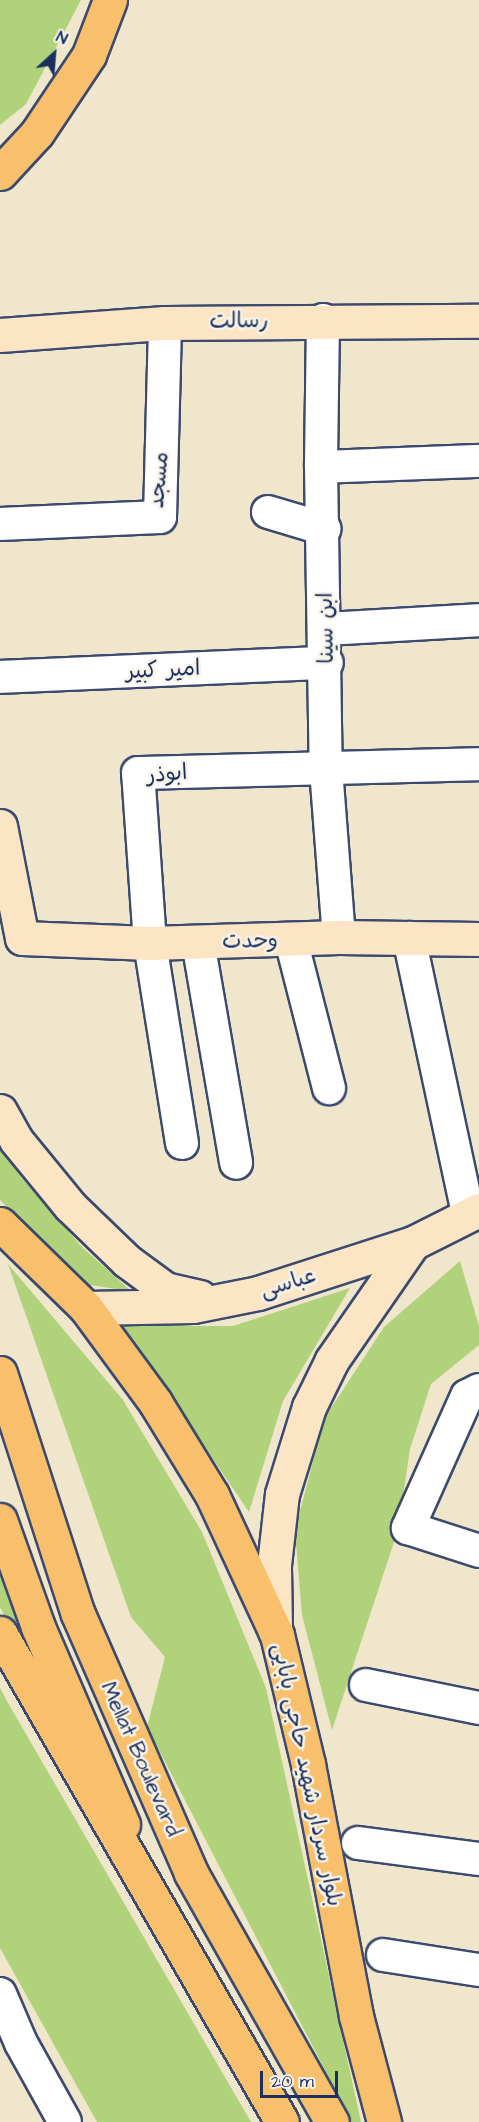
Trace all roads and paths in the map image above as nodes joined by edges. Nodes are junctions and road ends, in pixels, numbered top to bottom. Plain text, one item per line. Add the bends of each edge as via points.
1 (110, 0) edge
2 (0, 173) edge
3 (323, 320) junction
4 (479, 321) edge
5 (165, 323) junction
6 (0, 335) edge
7 (479, 461) edge
8 (321, 467) junction
9 (268, 512) dead end
10 (0, 524) edge
11 (325, 529) junction
12 (479, 620) edge
13 (325, 629) junction
14 (327, 663) junction
15 (0, 677) edge
16 (479, 764) edge
17 (326, 769) junction
18 (0, 826) edge
19 (339, 937) junction
20 (409, 938) junction
21 (479, 939) edge
22 (291, 940) junction
23 (198, 942) junction
24 (150, 943) junction
25 (329, 1088) dead end
26 (0, 1111) edge
27 (182, 1143) dead end
28 (236, 1163) dead end
29 (474, 1212) edge
30 (0, 1224) edge
31 (413, 1242) junction
32 (219, 1301) junction
33 (87, 1308) junction
34 (0, 1373) edge
35 (479, 1390) edge
36 (0, 1520) edge
37 (479, 1551) edge
38 (275, 1631) junction
39 (0, 1633) edge
40 (366, 1685) dead end
41 (479, 1708) edge
42 (358, 1843) dead end
43 (479, 1859) edge
44 (155, 1899) junction
45 (383, 1955) dead end
46 (479, 1970) edge
47 (0, 1994) edge
48 (65, 2122) edge
49 (282, 2122) edge
50 (332, 2122) edge
51 (384, 2122) edge

1 - 2 main road via 89,55 37,133
3 - 4 main road, رسالت
3 - 5 main road, رسالت
3 - 8 street, ابن سینا
5 - 6 main road, رسالت
5 - 10 street, مسجد via 160,517
7 - 8 street
8 - 11 street, ابن سینا
9 - 11 street
11 - 13 street, ابن سینا
12 - 13 street
13 - 14 street, ابن سینا
14 - 15 street, امیر کبیر
14 - 17 street, ابن سینا
16 - 17 street
17 - 19 street, ابن سینا
17 - 24 street, ابوذر via 138,773
18 - 24 main road, وحدت via 22,938
19 - 20 main road, وحدت
19 - 22 main road, وحدت
20 - 21 main road, وحدت
20 - 29 street
22 - 23 main road, وحدت
22 - 25 street
23 - 24 main road, وحدت
23 - 28 street
24 - 27 street
26 - 32 main road via 16,1140 70,1206 127,1262 165,1289
29 - 31 main road, عباسی
30 - 33 main road, بلوار سردار شهید حاجی بابایی
31 - 32 main road, عباسی via 258,1293
31 - 38 main road via 332,1360 309,1407 282,1494 274,1565
32 - 33 main road, عباسی via 193,1306
33 - 38 main road, بلوار سردار شهید حاجی بابایی via 155,1402 212,1495
34 - 50 main road, Mellat Boulevard via 78,1614 186,1862
35 - 37 street via 467,1396 408,1528
36 - 44 main road, Mellat Boulevard via 38,1627
38 - 51 main road, بلوار سردار شهید حاجی بابایی via 308,1764 357,2016
39 - 44 main road via 71,1762
40 - 41 street
42 - 43 street
44 - 49 main road, Mellat Boulevard
45 - 46 street
47 - 48 street via 21,2043

